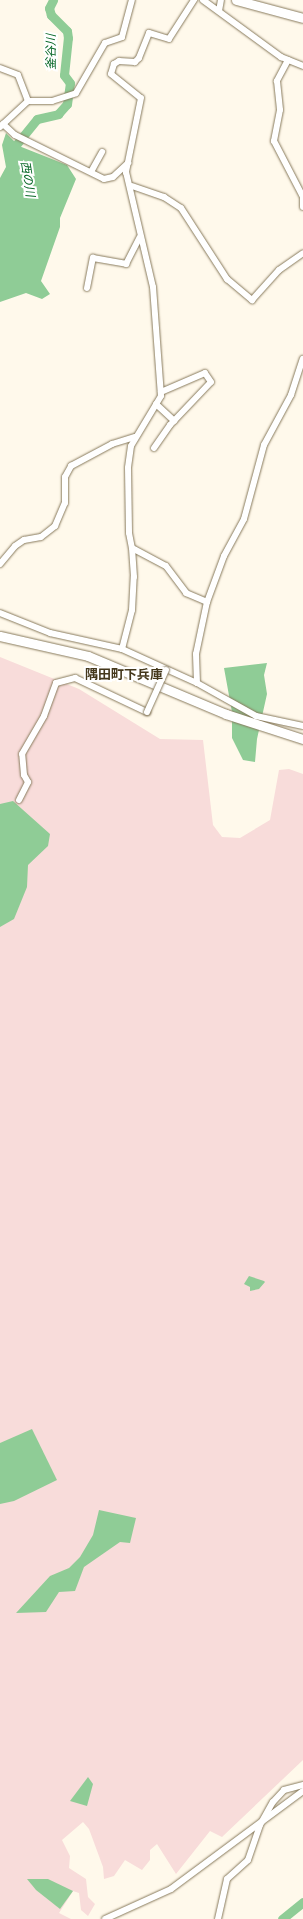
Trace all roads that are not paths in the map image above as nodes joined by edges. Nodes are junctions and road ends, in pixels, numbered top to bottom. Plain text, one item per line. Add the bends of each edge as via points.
1 (132, 0) edge
2 (194, 0) edge
3 (203, 0) edge
4 (221, 0) edge
5 (236, 0) edge
6 (219, 11) junction
7 (303, 18) edge
8 (288, 60) junction
9 (303, 66) edge
10 (0, 68) edge
11 (28, 101) junction
12 (2, 125) edge
13 (102, 152) dead end
14 (128, 163) junction
15 (91, 172) junction
16 (132, 186) junction
17 (303, 197) edge
18 (303, 207) edge
19 (140, 238) junction
20 (303, 253) edge
21 (87, 288) dead end
22 (303, 359) edge
23 (161, 392) junction
24 (156, 404) junction
25 (174, 421) junction
26 (135, 437) junction
27 (154, 448) dead end
28 (132, 548) junction
29 (0, 564) edge
30 (207, 602) junction
31 (0, 613) edge
32 (0, 636) edge
33 (122, 649) junction
34 (166, 670) junction
35 (197, 683) junction
36 (303, 726) edge
37 (303, 739) edge
38 (19, 800) dead end
39 (303, 1785) edge
40 (303, 1792) edge
41 (260, 1825) junction
42 (105, 1919) edge
43 (218, 1919) edge

1 - 11 street via 122,37 105,43 95,57 83,86 68,96 52,101
2 - 14 street via 169,39 149,33 139,58 114,64 111,74 141,98
3 - 6 street
4 - 6 street
5 - 7 highway
6 - 8 street
8 - 9 street
8 - 17 street via 277,81 280,110 274,141
10 - 11 street via 18,75
11 - 12 street
12 - 15 street via 15,135
13 - 15 street
14 - 15 street via 114,177 104,179
14 - 16 street via 126,172
16 - 19 street via 133,210
16 - 20 street via 164,197 181,208 227,279 252,300 279,270
17 - 18 street
19 - 21 street via 126,264 93,258
19 - 23 street via 153,287
22 - 30 street via 291,395 264,445 244,519 224,556
23 - 24 street
23 - 25 street via 205,373 211,382
24 - 25 street
24 - 26 street
25 - 27 street
26 - 28 street via 128,468
26 - 29 street via 112,444 71,466 65,477 65,503 56,526 41,537 24,540 15,546
28 - 30 street via 166,566 186,593
28 - 33 street via 132,610
30 - 35 street via 196,654
31 - 33 street via 50,633
32 - 37 highway via 88,656 226,714
33 - 34 street
34 - 35 street
34 - 38 street, bridge via 147,712 75,678 56,683 44,716 22,754 24,775 28,782
35 - 36 street via 245,711 274,721
39 - 41 street via 288,1787 277,1795
40 - 41 street
41 - 42 street via 171,1890
41 - 43 street via 248,1860 227,1879

